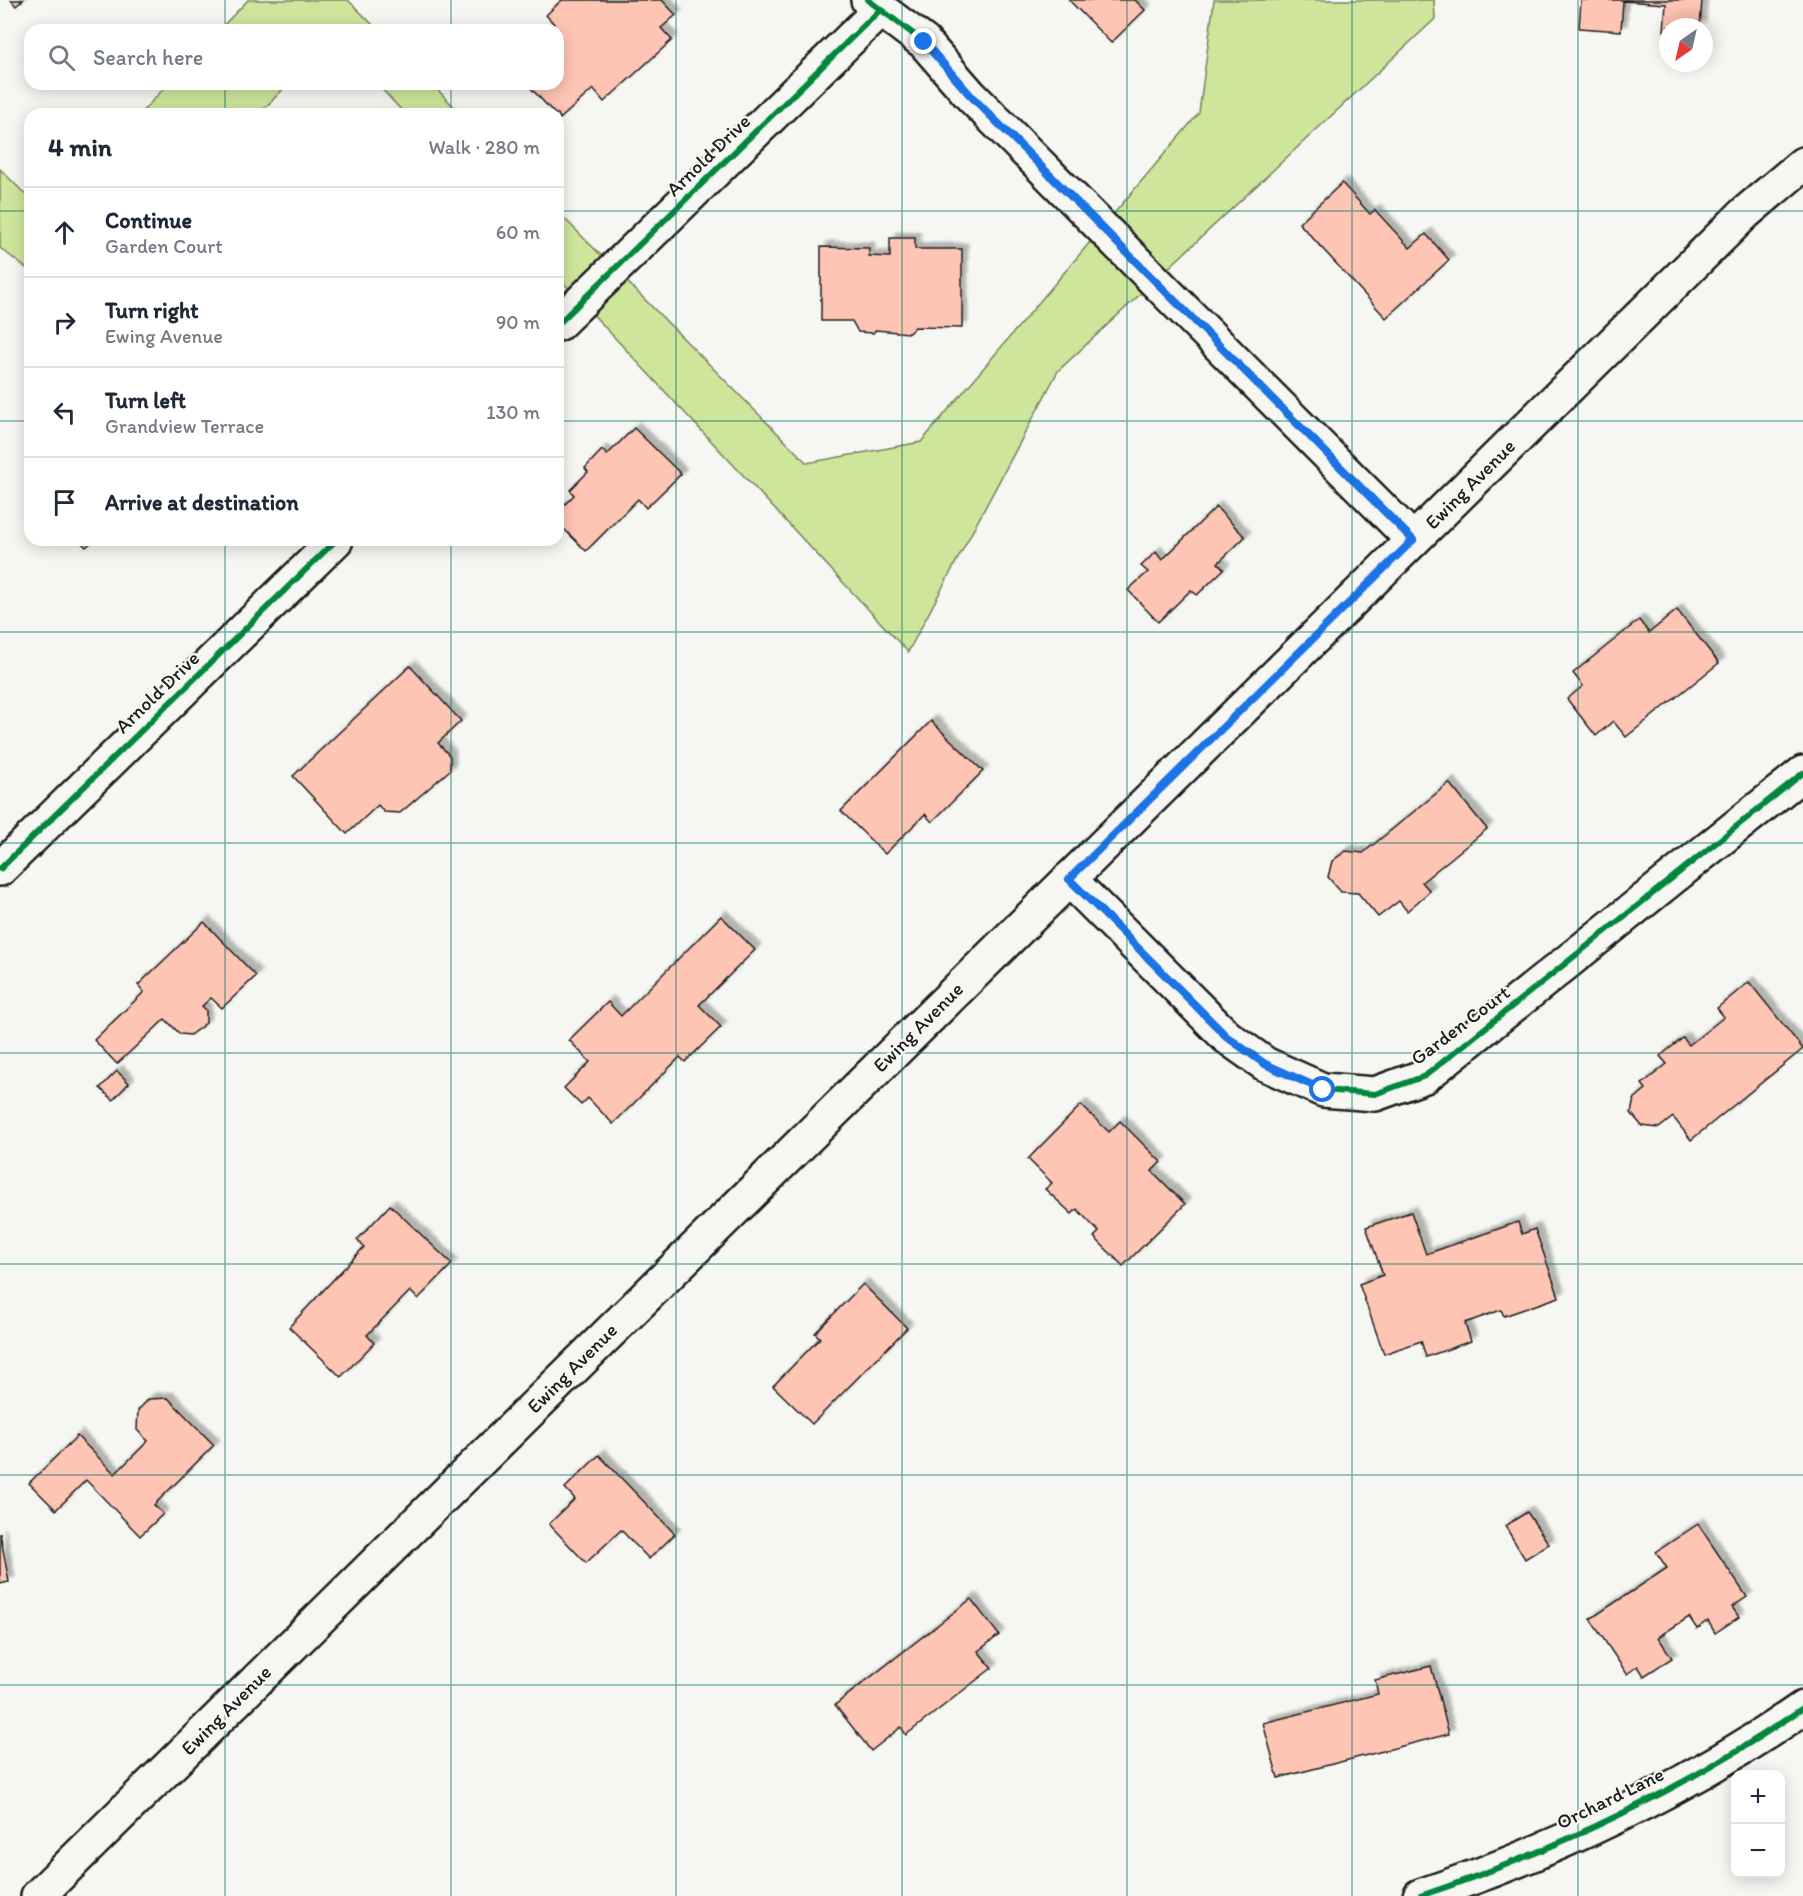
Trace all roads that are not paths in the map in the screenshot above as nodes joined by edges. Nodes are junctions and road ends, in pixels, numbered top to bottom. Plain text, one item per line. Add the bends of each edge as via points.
1 (874, 4) edge
2 (1803, 164) edge
3 (564, 318) edge
4 (1413, 540) junction
5 (330, 546) edge
6 (1803, 773) edge
7 (0, 868) edge
8 (1069, 879) junction
9 (1803, 1708) edge
10 (38, 1896) edge
11 (1420, 1896) edge

1 - 3 street, Arnold Drive
1 - 4 street via 924,42 971,96
2 - 4 street, Ewing Avenue via 1745,213
4 - 8 street, Ewing Avenue
5 - 7 street, Arnold Drive
6 - 8 street, Garden Court via 1425,1076 1375,1094 1323,1090 1265,1064 1227,1037
8 - 10 street, Ewing Avenue
9 - 11 street, Orchard Lane via 1678,1783 1580,1832

